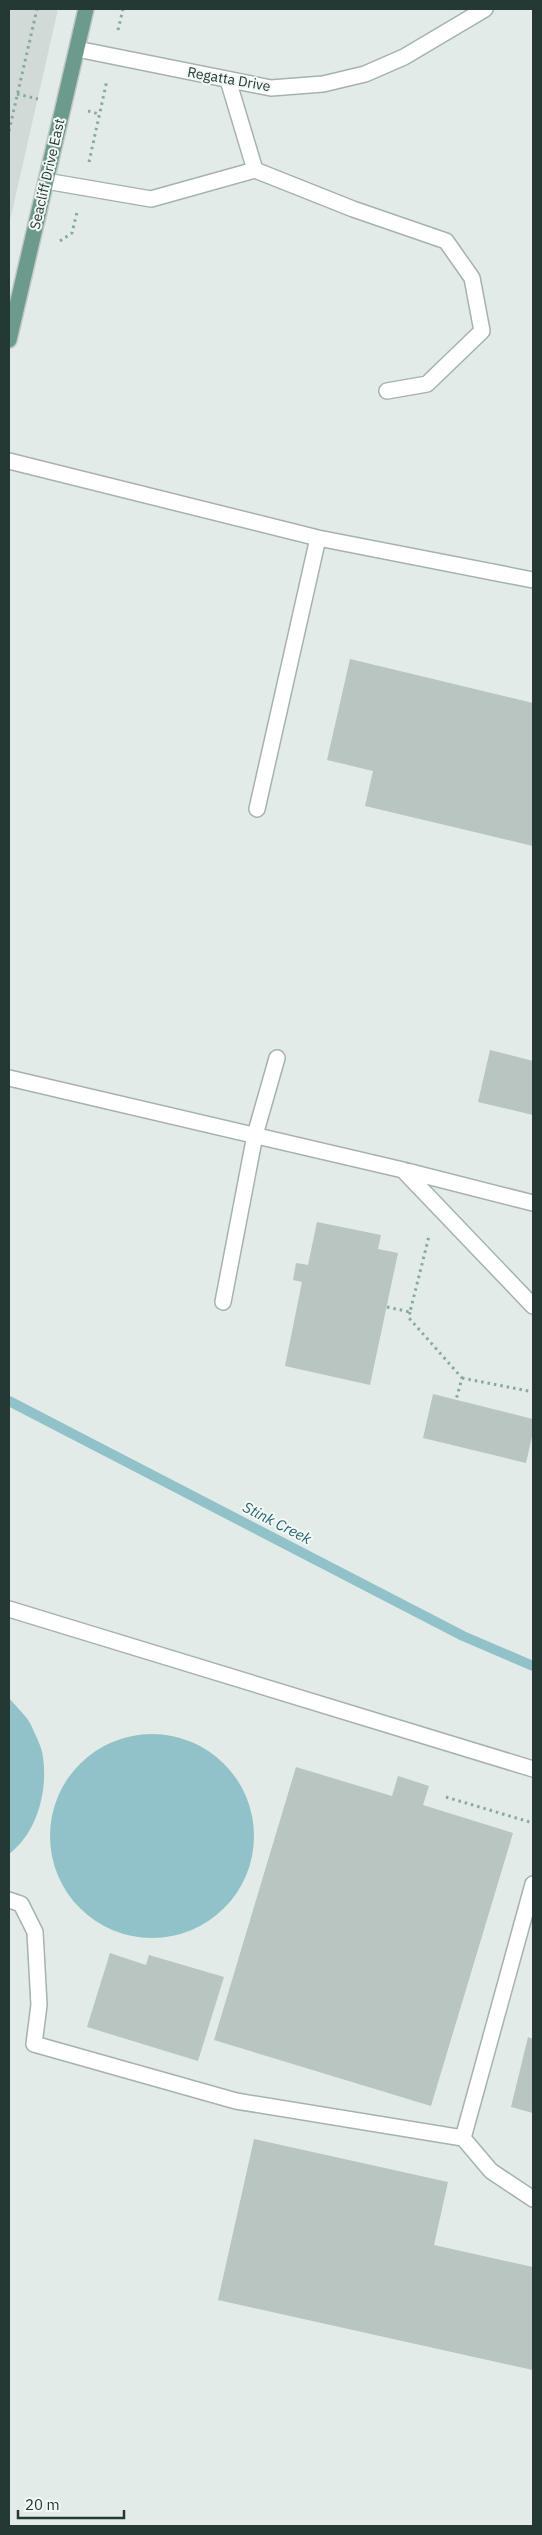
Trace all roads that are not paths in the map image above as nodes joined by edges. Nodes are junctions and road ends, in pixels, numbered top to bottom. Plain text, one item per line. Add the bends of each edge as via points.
1 (86, 9) edge
2 (485, 9) edge
3 (77, 49) junction
4 (228, 80) junction
5 (255, 170) junction
6 (46, 181) junction
7 (9, 340) edge
8 (387, 391) dead end
9 (9, 461) edge
10 (318, 538) junction
11 (533, 580) edge
12 (257, 809) dead end
13 (277, 1058) dead end
14 (9, 1078) edge
15 (255, 1135) junction
16 (403, 1170) junction
17 (533, 1202) edge
18 (223, 1302) dead end
19 (533, 1306) edge
20 (9, 1609) edge
21 (533, 1769) edge
22 (533, 1884) edge
23 (9, 1900) edge
24 (463, 2138) junction
25 (533, 2199) edge

1 - 3 main road, Seacliff Drive East
2 - 4 street, Regatta Drive via 404,57 365,74 323,84 272,88
3 - 4 street, Regatta Drive
3 - 6 main road, Seacliff Drive East
4 - 5 street
5 - 6 street via 151,199
5 - 8 street via 446,241 472,278 482,331 427,384
6 - 7 main road, Seacliff Drive East
9 - 10 street
10 - 11 street
10 - 12 street
13 - 15 street
14 - 15 street
15 - 16 street
15 - 18 street
16 - 17 street
16 - 19 street
20 - 21 street
22 - 24 street
23 - 24 street via 21,1904 35,1932 38,2005 34,2044 236,2101
24 - 25 street via 491,2171

